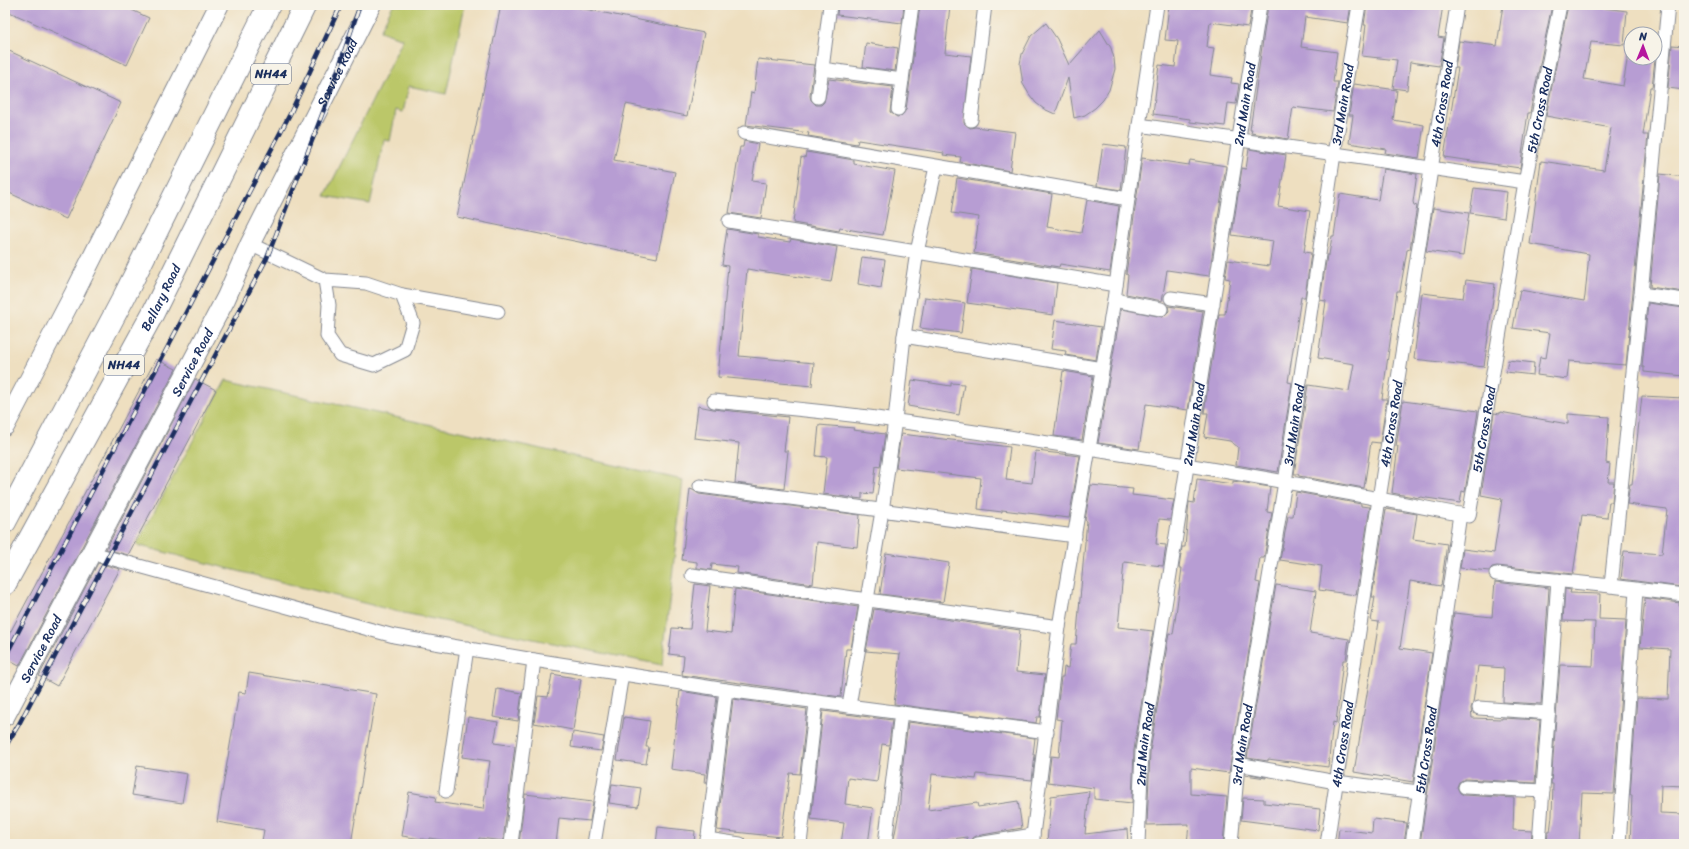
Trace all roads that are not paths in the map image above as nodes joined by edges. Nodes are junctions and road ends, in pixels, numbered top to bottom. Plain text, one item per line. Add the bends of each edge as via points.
1 (220, 5) edge
2 (269, 5) edge
3 (305, 5) edge
4 (371, 5) edge
5 (830, 5) edge
6 (912, 5) edge
7 (985, 5) edge
8 (1157, 5) edge
9 (1260, 5) edge
10 (1359, 5) edge
11 (1457, 5) edge
12 (1560, 5) edge
13 (1668, 5) edge
14 (822, 69) junction
15 (902, 80) junction
16 (818, 97) dead end
17 (898, 109) dead end
18 (971, 120) dead end
19 (1139, 125) junction
20 (744, 133) dead end
21 (1238, 140) junction
22 (1334, 154) junction
23 (936, 167) junction
24 (1432, 168) junction
25 (1524, 182) junction
26 (1128, 199) junction
27 (730, 221) dead end
28 (250, 244) junction
29 (917, 252) junction
30 (324, 280) junction
31 (1116, 285) junction
32 (1641, 294) junction
33 (402, 295) junction
34 (1171, 298) dead end
35 (1114, 300) junction
36 (1684, 300) edge
37 (1213, 304) junction
38 (1161, 309) dead end
39 (498, 312) dead end
40 (904, 336) junction
41 (1102, 369) junction
42 (714, 401) dead end
43 (895, 420) junction
44 (5, 426) edge
45 (1089, 450) junction
46 (1188, 466) junction
47 (1285, 482) junction
48 (700, 486) dead end
49 (1378, 499) junction
50 (882, 511) junction
51 (1460, 514) junction
52 (5, 522) edge
53 (1075, 536) junction
54 (92, 553) junction
55 (1496, 574) dead end
56 (692, 575) dead end
57 (1558, 580) junction
58 (5, 584) edge
59 (1611, 586) junction
60 (1636, 590) junction
61 (1684, 595) edge
62 (867, 599) junction
63 (1059, 626) junction
64 (467, 648) junction
65 (534, 660) junction
66 (622, 674) junction
67 (726, 690) junction
68 (816, 703) junction
69 (849, 706) junction
70 (1479, 708) dead end
71 (901, 712) junction
72 (1549, 713) junction
73 (5, 716) edge
74 (1047, 732) junction
75 (1238, 764) junction
76 (1336, 782) junction
77 (1465, 787) dead end
78 (446, 791) dead end
79 (1543, 791) junction
80 (1419, 792) junction
81 (1033, 840) edge
82 (707, 842) edge
83 (511, 844) edge
84 (594, 844) edge
85 (740, 844) edge
86 (800, 844) edge
87 (885, 844) edge
88 (978, 844) edge
89 (1138, 844) edge
90 (1232, 844) edge
91 (1327, 844) edge
92 (1412, 844) edge
93 (1539, 844) edge
94 (1619, 844) edge

1 - 44 main road
2 - 52 highway, NH44 via 124,297
3 - 58 highway, Bellary Road / NH44 via 153,313
4 - 28 main road, Service Road
5 - 14 street
6 - 15 street
7 - 18 street
8 - 19 street
9 - 21 street, 2nd Main Road
10 - 22 street, 3rd Main Road
11 - 24 street, 4th Cross Road
12 - 25 street, 5th Cross Road
13 - 32 street
14 - 15 street
14 - 16 street
15 - 17 street
19 - 21 street
19 - 26 street
20 - 23 street
21 - 22 street
21 - 37 street, 2nd Main Road
22 - 24 street
22 - 47 street, 3rd Main Road
23 - 26 street
23 - 29 street
24 - 25 street
24 - 49 street, 4th Cross Road
25 - 51 street, 5th Cross Road via 1469,516
26 - 31 street
27 - 29 street
28 - 30 street
28 - 54 main road, Service Road via 226,298
29 - 31 street
29 - 40 street
30 - 33 street via 366,283
30 - 33 street via 329,305 327,336 340,355 374,365 406,350 413,323
31 - 35 street
32 - 36 street
32 - 59 street
33 - 39 street
34 - 37 street
35 - 38 street
35 - 41 street
37 - 46 street, 2nd Main Road
40 - 41 street
40 - 43 street
41 - 45 street
42 - 43 street
43 - 45 street
43 - 50 street
45 - 46 street
45 - 53 street
46 - 47 street
46 - 89 street, 2nd Main Road via 1142,751
47 - 49 street
47 - 75 street, 3rd Main Road
48 - 50 street
49 - 51 street
49 - 76 street, 4th Cross Road
50 - 53 street
50 - 62 street
51 - 80 street, 5th Cross Road
53 - 63 street
54 - 64 street via 394,636
54 - 73 main road, Service Road
55 - 57 street
56 - 62 street
57 - 59 street
57 - 72 street
59 - 60 street
60 - 61 street
60 - 94 street
62 - 63 street
62 - 69 street
63 - 74 street
64 - 65 street
64 - 78 street
65 - 66 street
65 - 83 street
66 - 67 street
66 - 84 street
67 - 68 street
67 - 82 street
68 - 69 street
68 - 86 street
69 - 71 street
70 - 72 street
71 - 74 street
71 - 87 street
72 - 79 street
74 - 81 street
75 - 76 street
75 - 90 street, 3rd Main Road
76 - 80 street
76 - 91 street, 4th Cross Road
77 - 79 street
79 - 93 street
80 - 92 street, 5th Cross Road
81 - 88 street
82 - 85 street

